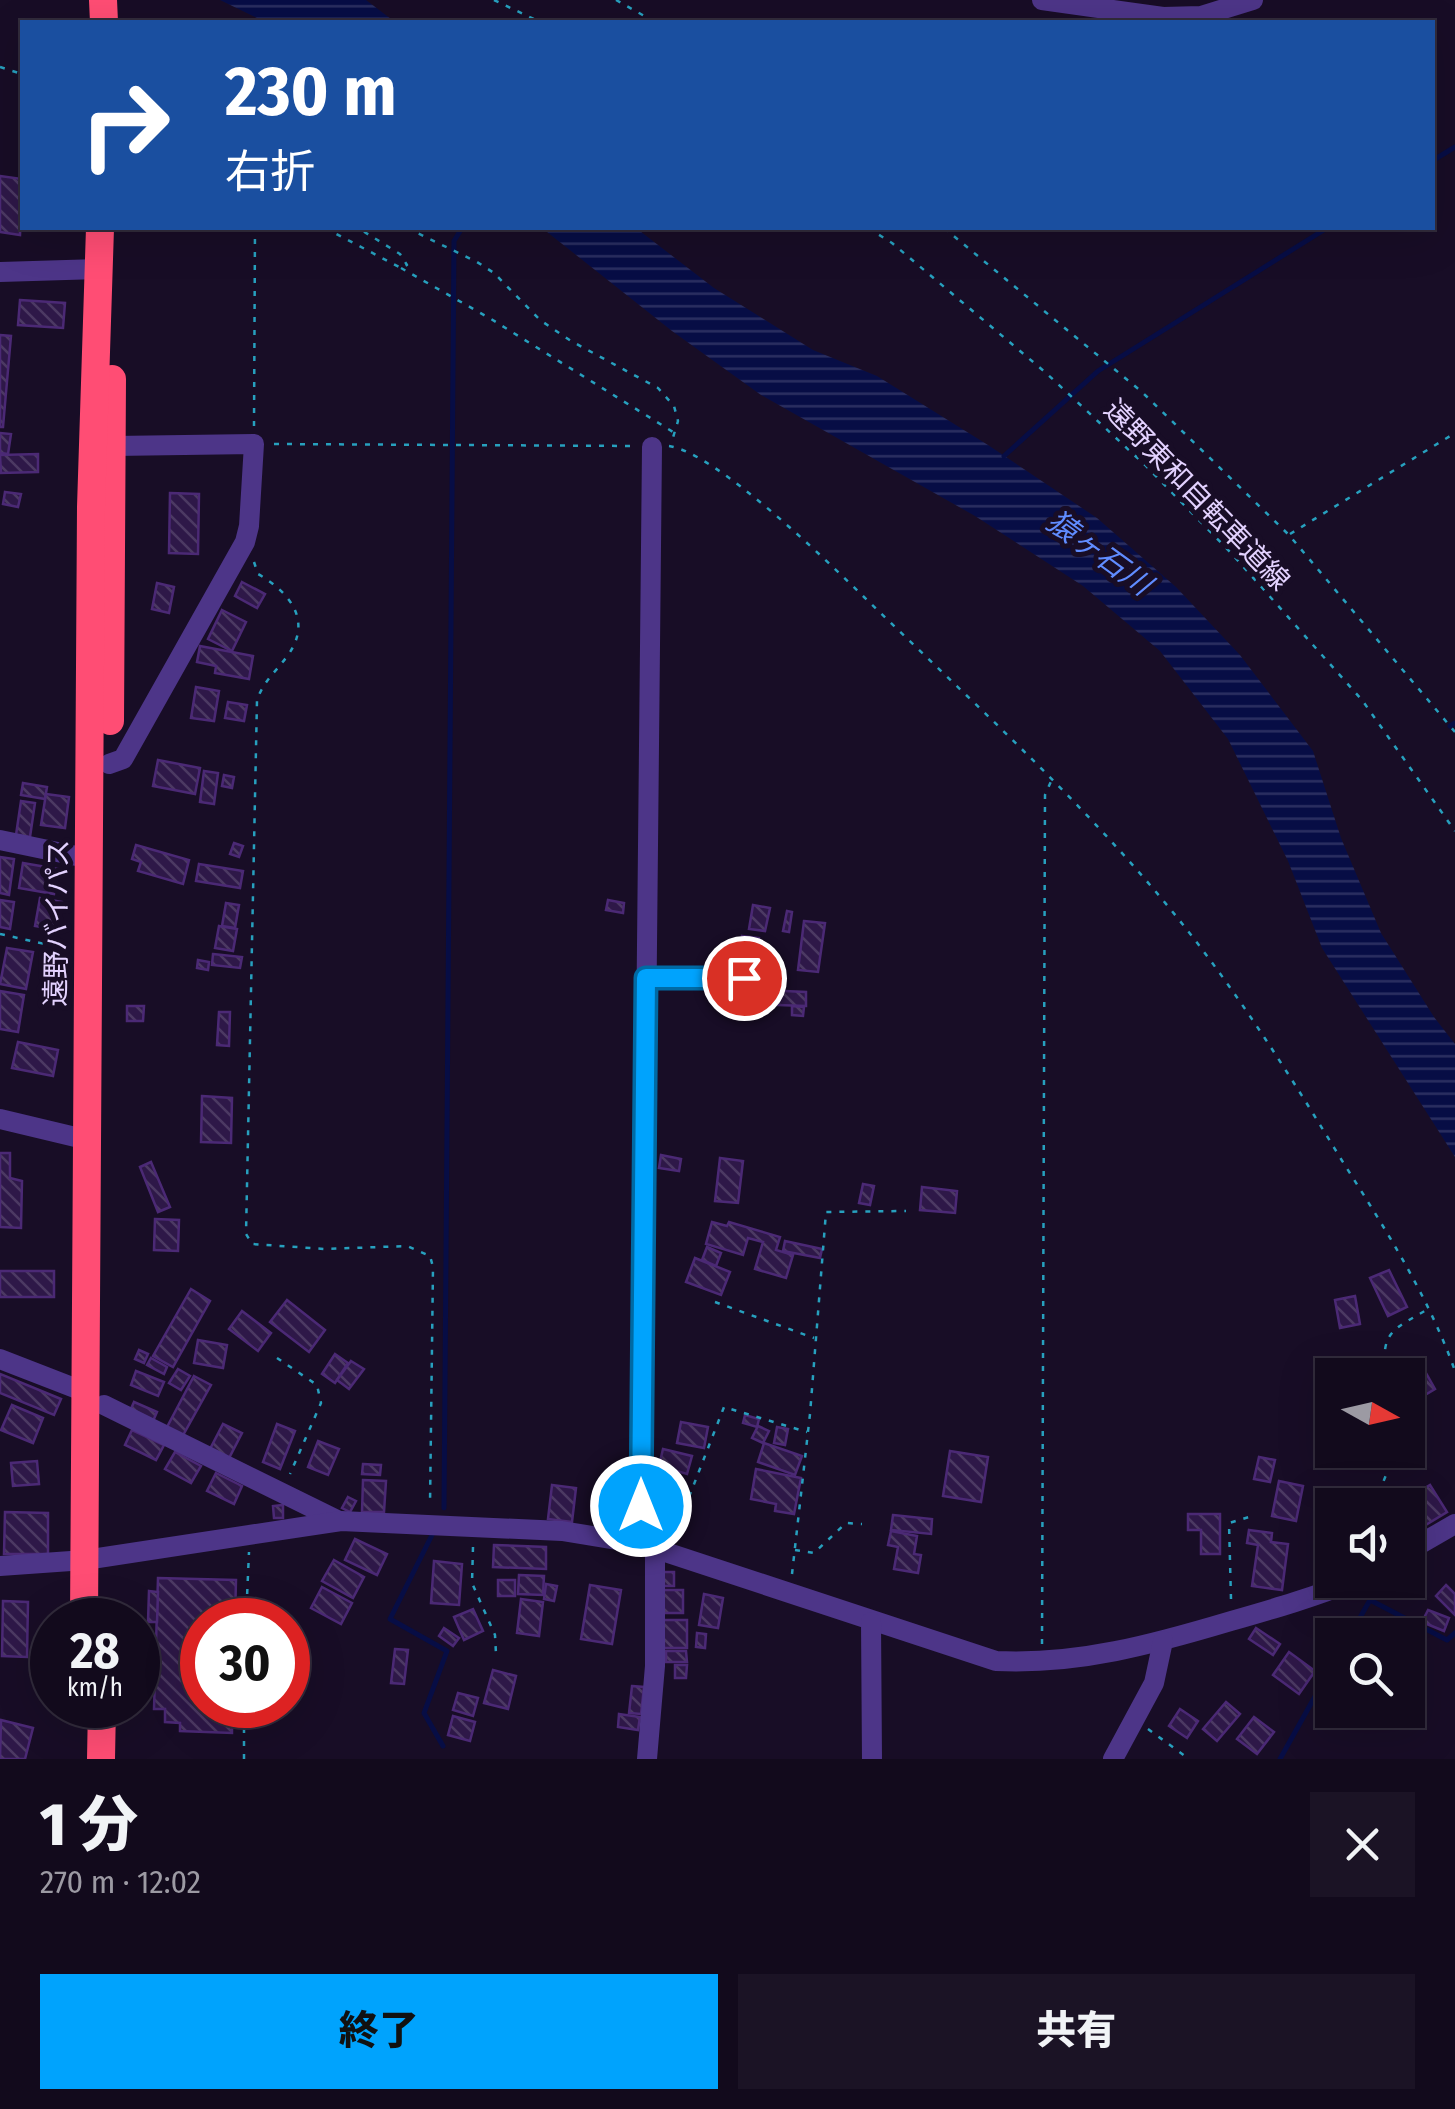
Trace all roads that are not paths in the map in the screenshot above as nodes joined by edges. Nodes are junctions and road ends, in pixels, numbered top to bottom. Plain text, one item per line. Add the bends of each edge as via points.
1 (1042, 0) edge
2 (1253, 0) edge
3 (1083, 3) edge
4 (100, 230) edge
5 (110, 230) edge
6 (99, 269) junction
7 (0, 272) edge
8 (114, 446) junction
9 (652, 446) road end
10 (109, 764) junction
11 (0, 840) edge
12 (91, 858) junction
13 (646, 978) junction
14 (777, 978) dead end
15 (0, 1120) edge
16 (88, 1140) junction
17 (0, 1359) edge
18 (95, 1399) junction
19 (341, 1522) junction
20 (1455, 1524) edge
21 (1425, 1542) edge
22 (655, 1549) junction
23 (94, 1559) junction
24 (0, 1566) edge
25 (1315, 1596) edge
26 (88, 1598) edge
27 (100, 1598) edge
28 (871, 1622) junction
29 (1163, 1641) junction
30 (83, 1728) edge
31 (102, 1728) edge
32 (82, 1759) edge
33 (101, 1759) edge
34 (647, 1759) edge
35 (872, 1759) edge
36 (1113, 1759) edge

1 - 3 street
2 - 3 street via 1201,16 1163,17
4 - 6 highway, 遠野バイパス
5 - 8 highway, 遠野バイパス
6 - 7 street
6 - 12 highway, 遠野バイパス
8 - 10 highway, 遠野バイパス
8 - 10 street via 254,444 245,542 123,759
9 - 13 street
10 - 18 highway, 遠野バイパス
11 - 12 street
12 - 16 highway, 遠野バイパス
13 - 14 street
13 - 22 street
15 - 16 street
16 - 18 highway, 遠野バイパス
17 - 18 street
18 - 19 street
18 - 23 highway, 遠野バイパス
19 - 22 street via 562,1531
19 - 23 street
20 - 21 street
22 - 28 street
22 - 34 street
23 - 24 street
23 - 26 highway, 遠野バイパス
23 - 27 highway, 遠野バイパス
25 - 29 street
28 - 29 street via 996,1661 1070,1661
28 - 35 street
29 - 36 street via 1154,1684
30 - 32 highway
31 - 33 highway

